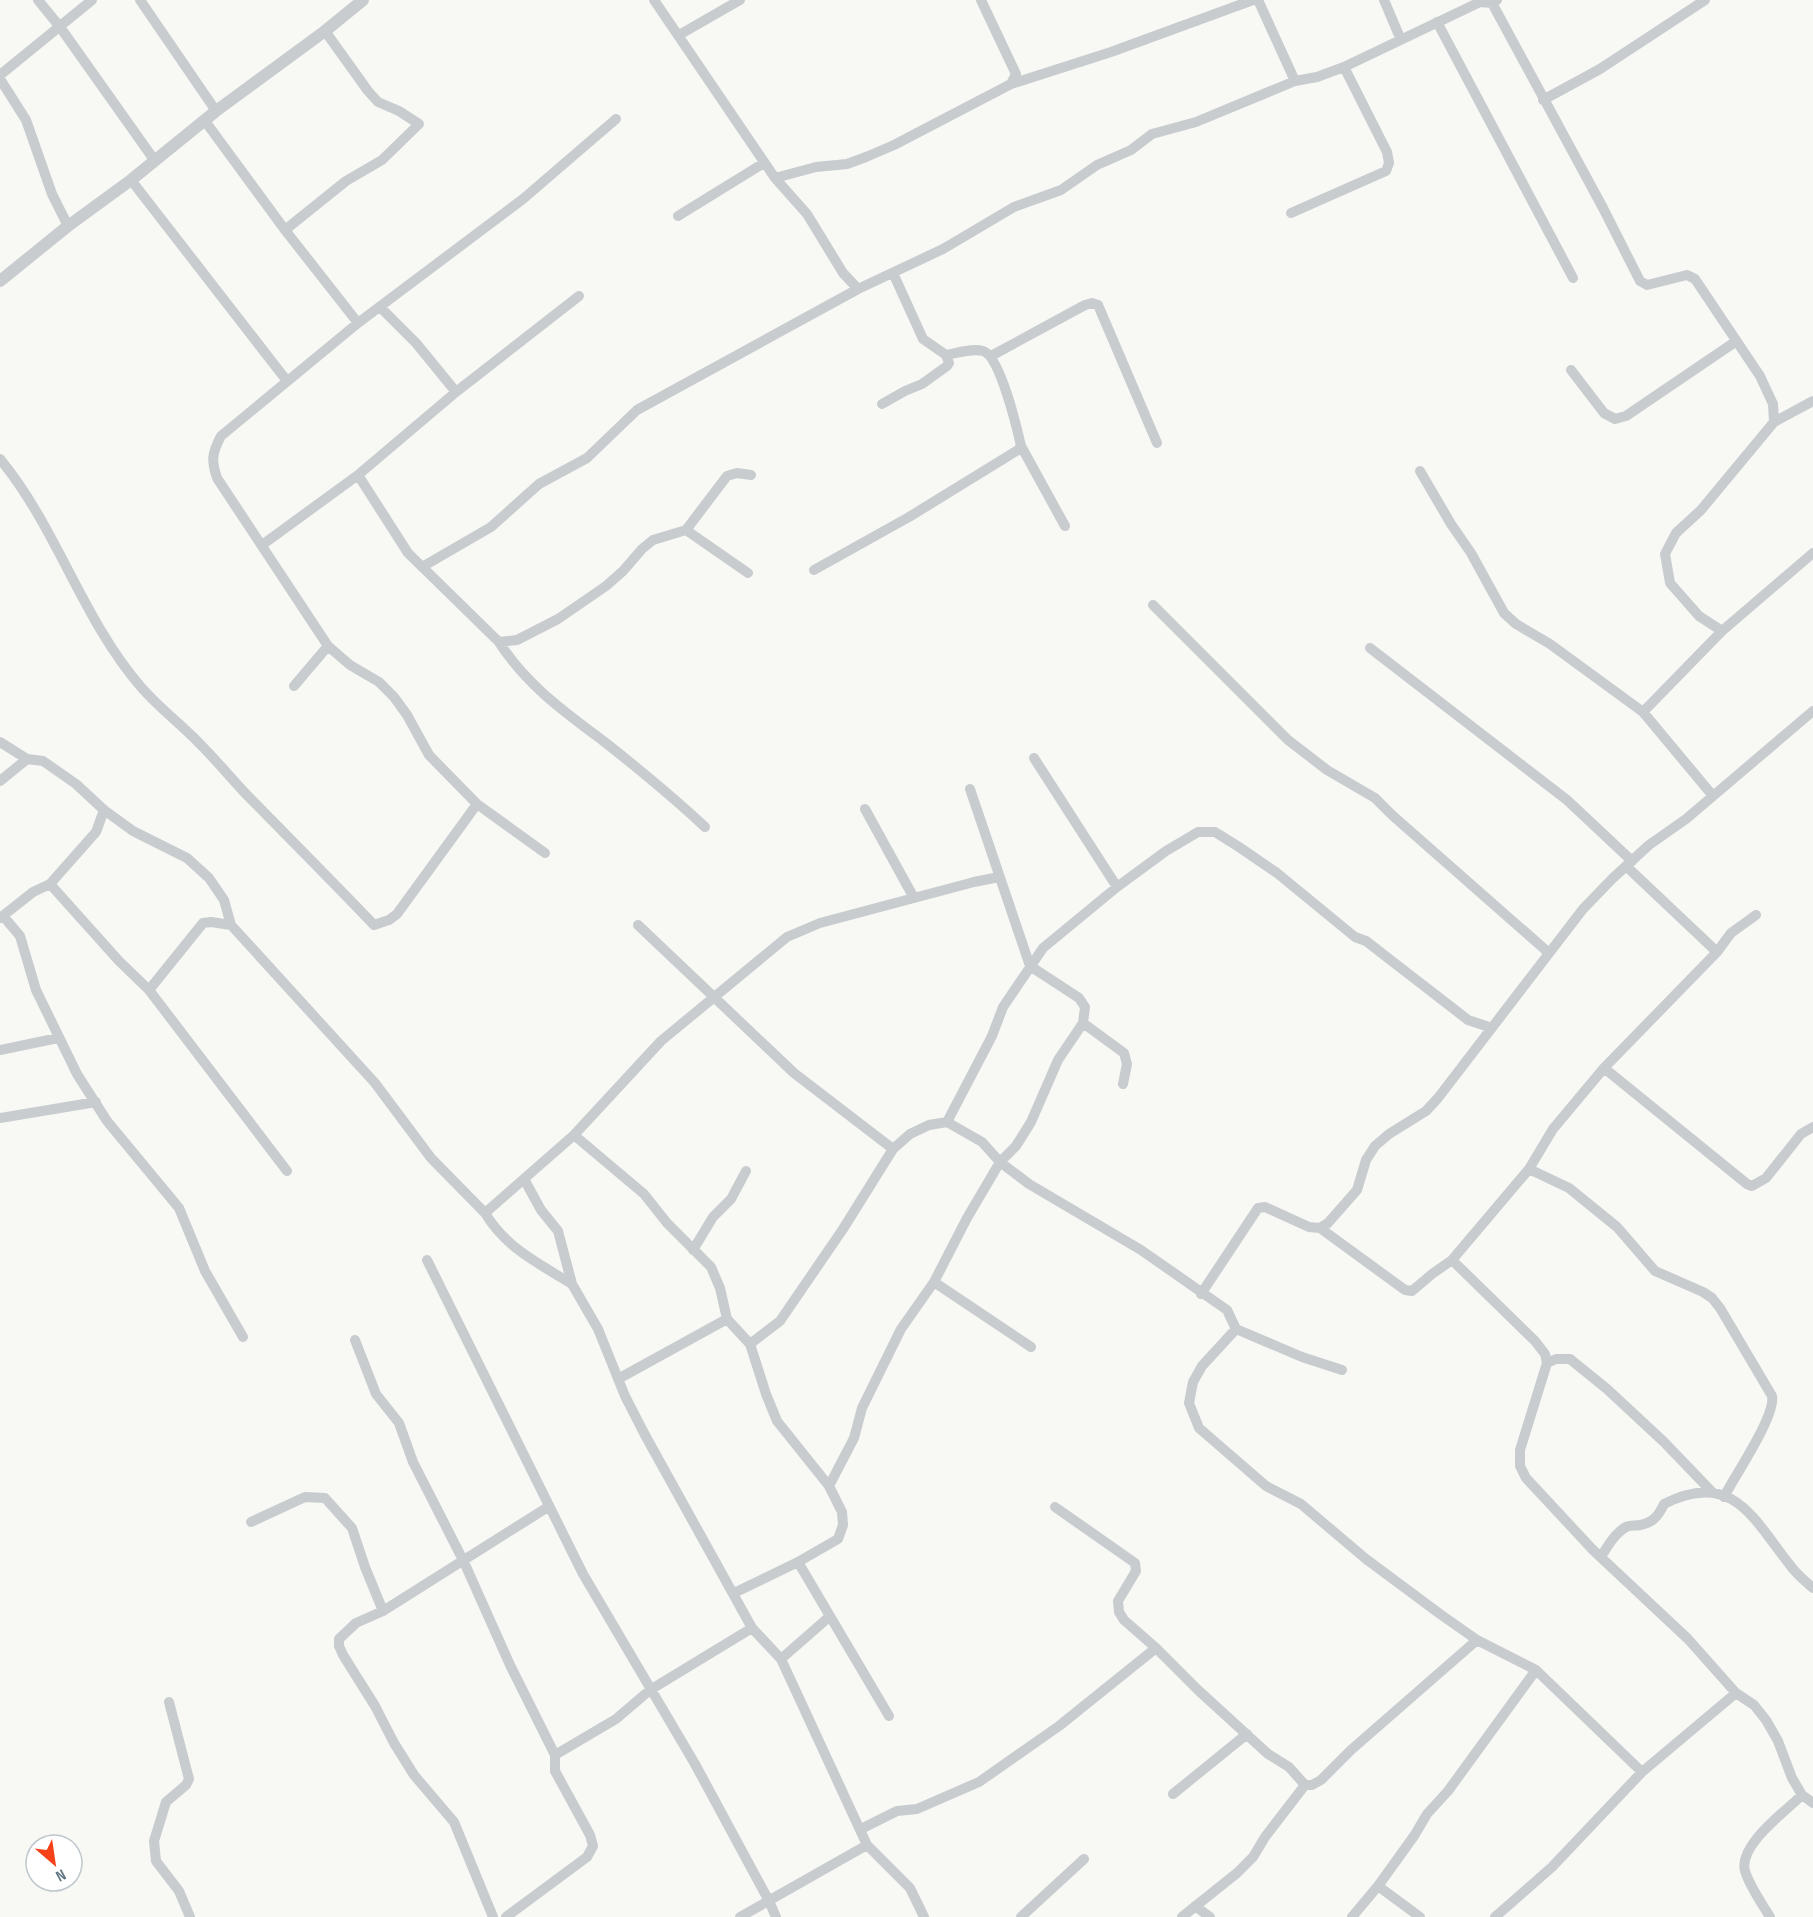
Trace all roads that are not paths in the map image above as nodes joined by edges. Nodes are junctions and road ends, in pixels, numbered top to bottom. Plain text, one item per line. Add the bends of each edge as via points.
1 (38, 0) edge
2 (92, 0) edge
3 (140, 0) edge
4 (363, 0) edge
5 (654, 0) edge
6 (740, 0) edge
7 (981, 0) edge
8 (1253, 0) edge
9 (1258, 0) edge
10 (1384, 0) edge
11 (1705, 0) edge
12 (1494, 2) edge
13 (1437, 22) junction
14 (60, 27) junction
15 (325, 31) junction
16 (679, 34) junction
17 (1401, 40) junction
18 (1344, 67) junction
19 (0, 75) edge
20 (0, 80) edge
21 (1295, 81) junction
22 (1011, 84) junction
23 (1543, 100) junction
24 (216, 111) junction
25 (616, 118) dead end
26 (205, 121) junction
27 (155, 161) junction
28 (764, 163) junction
29 (775, 178) junction
30 (131, 180) junction
31 (1291, 213) dead end
32 (678, 216) dead end
33 (68, 226) junction
34 (285, 230) junction
35 (893, 273) junction
36 (1573, 278) dead end
37 (0, 281) edge
38 (858, 289) junction
39 (579, 296) dead end
40 (380, 308) junction
41 (358, 324) junction
42 (1736, 342) junction
43 (946, 355) junction
44 (991, 356) junction
45 (1571, 370) dead end
46 (287, 381) junction
47 (456, 392) junction
48 (1813, 401) edge
49 (882, 404) dead end
50 (1774, 422) junction
51 (1157, 443) dead end
52 (1021, 446) junction
53 (0, 459) edge
54 (1420, 471) dead end
55 (358, 475) junction
56 (751, 475) dead end
57 (1065, 526) dead end
58 (686, 530) junction
59 (262, 545) junction
60 (1813, 553) edge
61 (422, 567) junction
62 (814, 570) dead end
63 (748, 573) dead end
64 (1153, 605) dead end
65 (1722, 631) junction
66 (499, 642) junction
67 (328, 646) junction
68 (1370, 648) dead end
69 (294, 686) dead end
70 (1813, 711) edge
71 (1642, 712) junction
72 (0, 742) edge
73 (1034, 758) dead end
74 (27, 759) junction
75 (0, 781) edge
76 (970, 789) dead end
77 (1713, 796) junction
78 (477, 804) junction
79 (865, 809) dead end
80 (104, 810) junction
81 (705, 827) dead end
82 (545, 853) dead end
83 (1629, 863) junction
84 (999, 877) junction
85 (50, 884) junction
86 (1117, 888) junction
87 (914, 898) junction
88 (1756, 915) dead end
89 (2, 918) edge
90 (231, 925) junction
91 (638, 925) dead end
92 (1717, 952) junction
93 (1549, 953) junction
94 (1030, 966) junction
95 (149, 990) junction
96 (715, 996) junction
97 (1083, 1023) junction
98 (1492, 1028) junction
99 (58, 1038) junction
100 (0, 1050) edge
101 (1604, 1068) junction
102 (1123, 1084) dead end
103 (96, 1102) junction
104 (0, 1118) edge
105 (947, 1122) junction
106 (1813, 1127) edge
107 (574, 1135) junction
108 (892, 1149) junction
109 (1000, 1162) junction
110 (1529, 1169) junction
111 (287, 1171) dead end
112 (746, 1171) dead end
113 (524, 1179) junction
114 (485, 1213) junction
115 (1320, 1228) junction
116 (693, 1250) junction
117 (427, 1260) dead end
118 (1452, 1260) junction
119 (934, 1282) junction
120 (572, 1284) junction
121 (1201, 1294) junction
122 (727, 1319) junction
123 (1236, 1329) junction
124 (243, 1337) dead end
125 (355, 1340) dead end
126 (750, 1344) junction
127 (1031, 1347) dead end
128 (1547, 1364) junction
129 (1342, 1370) dead end
130 (618, 1379) junction
131 (829, 1486) junction
132 (1719, 1495) junction
133 (548, 1507) junction
134 (1055, 1507) dead end
135 (251, 1522) dead end
136 (1601, 1557) junction
137 (464, 1562) junction
138 (798, 1562) junction
139 (1813, 1588) edge
140 (734, 1593) junction
141 (383, 1611) junction
142 (829, 1617) junction
143 (752, 1628) junction
144 (1477, 1640) junction
145 (1156, 1648) junction
146 (782, 1659) junction
147 (1536, 1670) junction
148 (650, 1689) junction
149 (1736, 1693) junction
150 (169, 1701) dead end
151 (889, 1716) dead end
152 (1247, 1734) junction
153 (555, 1755) junction
154 (1642, 1772) junction
155 (1305, 1785) junction
156 (1173, 1794) dead end
157 (1802, 1795) junction
158 (1813, 1803) edge
159 (861, 1829) junction
160 (867, 1845) junction
161 (1084, 1859) dead end
162 (1378, 1886) junction
163 (769, 1901) junction
164 (1195, 1906) junction
165 (190, 1917) edge
166 (493, 1917) edge
167 (506, 1917) edge
168 (740, 1917) edge
169 (776, 1917) edge
170 (924, 1917) edge
171 (1021, 1917) edge
172 (1182, 1917) edge
173 (1210, 1917) edge
174 (1352, 1917) edge
175 (1420, 1917) edge
176 (1496, 1917) edge
177 (1770, 1917) edge

1 - 14 street
2 - 14 street
3 - 24 street
4 - 15 street
5 - 16 street
6 - 16 street
7 - 22 street via 1016,74
8 - 22 street
9 - 21 street
10 - 17 street
11 - 23 street via 1600,69
12 - 13 street via 1480,2
12 - 23 street
13 - 17 street
13 - 36 street
14 - 19 street
14 - 27 street
15 - 24 street
15 - 34 street via 378,102 419,124 382,160 346,182
16 - 28 street
17 - 18 street
18 - 21 street
18 - 31 street via 1389,163 1386,171
20 - 33 street via 26,120 52,194
21 - 35 street via 1196,122 1152,134 1061,190 1008,210
22 - 29 street via 866,157
23 - 42 street via 1640,281 1647,285 1691,276
24 - 26 street
25 - 40 street via 523,199
26 - 27 street
26 - 34 street
27 - 30 street
28 - 29 street
28 - 32 street
29 - 38 street via 807,214 843,273
30 - 33 street
30 - 46 street
33 - 37 street
34 - 41 street
35 - 38 street
35 - 43 street via 923,339
38 - 61 street via 637,410 587,458 539,484 491,527
39 - 47 street
40 - 41 street
40 - 47 street via 416,343
41 - 46 street
42 - 45 street via 1626,416 1615,419 1604,413
42 - 50 street via 1760,376 1773,404
43 - 44 street via 974,351
43 - 49 street via 947,366
44 - 51 street via 1085,305 1098,305
44 - 52 street
46 - 59 street via 221,436 214,448 212,463 218,478
47 - 55 street
48 - 50 street
50 - 65 street via 1701,510 1676,533 1665,554 1670,583 1699,616
52 - 57 street
52 - 62 street via 909,517
53 - 78 street via 34,508 118,657 141,688 374,925 398,914
54 - 71 street via 1504,614
55 - 59 street
55 - 61 street via 394,534
56 - 58 street via 727,476
58 - 63 street
58 - 66 street via 653,540 606,586 558,619 517,640
59 - 67 street
60 - 65 street
61 - 66 street
64 - 93 street via 1288,740 1327,770 1375,798
65 - 71 street
66 - 81 street via 543,694
67 - 69 street
67 - 78 street via 387,689 429,755
68 - 83 street via 1567,800
70 - 77 street
71 - 77 street
72 - 74 street
73 - 86 street
74 - 75 street
74 - 80 street via 43,761
76 - 84 street
77 - 83 street
78 - 82 street
79 - 87 street
80 - 85 street via 96,832
80 - 90 street via 133,831 187,858 209,878 224,900
83 - 92 street
83 - 93 street via 1583,909
84 - 87 street
84 - 94 street
85 - 89 street via 33,892
85 - 95 street
86 - 94 street via 1043,948
86 - 98 street via 1198,832 1215,832 1278,873 1355,937 1366,941 1468,1020
87 - 96 street via 820,923 787,937
88 - 92 street via 1731,933
89 - 99 street via 20,936 36,990
90 - 95 street via 202,923
90 - 114 street via 375,1083 431,1158
91 - 96 street
92 - 101 street
93 - 98 street
94 - 97 street via 1079,998 1084,1007
94 - 105 street via 1003,1007
95 - 111 street
96 - 107 street via 661,1041
96 - 108 street via 794,1073
97 - 102 street via 1124,1053 1127,1064
97 - 109 street via 1058,1060 1031,1122
98 - 115 street via 1426,1111 1375,1146 1366,1160 1357,1190
99 - 100 street
99 - 103 street
101 - 106 street via 1752,1186 1766,1178 1802,1134
101 - 110 street via 1553,1129
103 - 104 street
103 - 124 street via 106,1121 180,1208 205,1271
105 - 108 street via 910,1134
105 - 109 street via 982,1142
107 - 113 street
107 - 116 street via 644,1194
108 - 126 street via 780,1321
109 - 119 street
109 - 121 street via 1029,1184 1141,1250
110 - 118 street
110 - 132 street via 1569,1188 1617,1227 1655,1271 1712,1298 1772,1396 1765,1424
112 - 116 street via 731,1199
113 - 114 street
113 - 120 street via 558,1231
114 - 120 street via 511,1245
115 - 118 street via 1412,1292
115 - 121 street via 1265,1207 1258,1208
116 - 122 street via 711,1268
117 - 133 street
118 - 128 street via 1535,1341
119 - 127 street
119 - 131 street via 901,1329
120 - 130 street via 598,1329
121 - 123 street via 1227,1310
122 - 126 street
122 - 130 street
123 - 129 street
123 - 144 street via 1202,1366 1193,1382 1189,1403 1199,1428 1266,1486 1301,1504 1366,1559
125 - 137 street via 376,1394 399,1423 413,1462
126 - 131 street via 777,1421
128 - 132 street via 1570,1359
128 - 136 street via 1520,1450 1520,1466 1526,1478
130 - 140 street via 645,1436
131 - 138 street via 842,1512 838,1539
132 - 136 street via 1687,1495 1664,1504 1653,1520 1622,1530
132 - 139 street via 1739,1502 1754,1516 1791,1568
133 - 137 street
133 - 148 street
134 - 145 street via 1135,1563 1136,1570 1118,1601 1119,1612
135 - 141 street via 305,1497 325,1498 352,1528
136 - 149 street via 1688,1639
137 - 141 street
137 - 153 street
138 - 140 street
138 - 142 street
140 - 143 street
141 - 166 street via 343,1633 339,1646 408,1767 454,1822
142 - 146 street
142 - 151 street
143 - 146 street
143 - 148 street
144 - 147 street
144 - 155 street via 1321,1780
145 - 152 street
145 - 159 street via 1059,1726 979,1782 917,1809 897,1811
146 - 159 street
147 - 154 street
147 - 162 street
148 - 153 street via 616,1719
148 - 163 street
149 - 154 street
149 - 157 street via 1754,1705 1766,1720
150 - 165 street via 189,1779 165,1802 154,1841 156,1861 178,1891
152 - 155 street
152 - 156 street
153 - 167 street via 555,1771 593,1846 587,1857
154 - 176 street via 1552,1868
155 - 164 street via 1253,1857
157 - 158 street
157 - 177 street via 1756,1838 1745,1858 1750,1882
159 - 160 street
160 - 163 street
160 - 170 street via 910,1888
161 - 171 street
162 - 174 street
162 - 175 street
163 - 168 street
163 - 169 street
164 - 172 street
164 - 173 street

